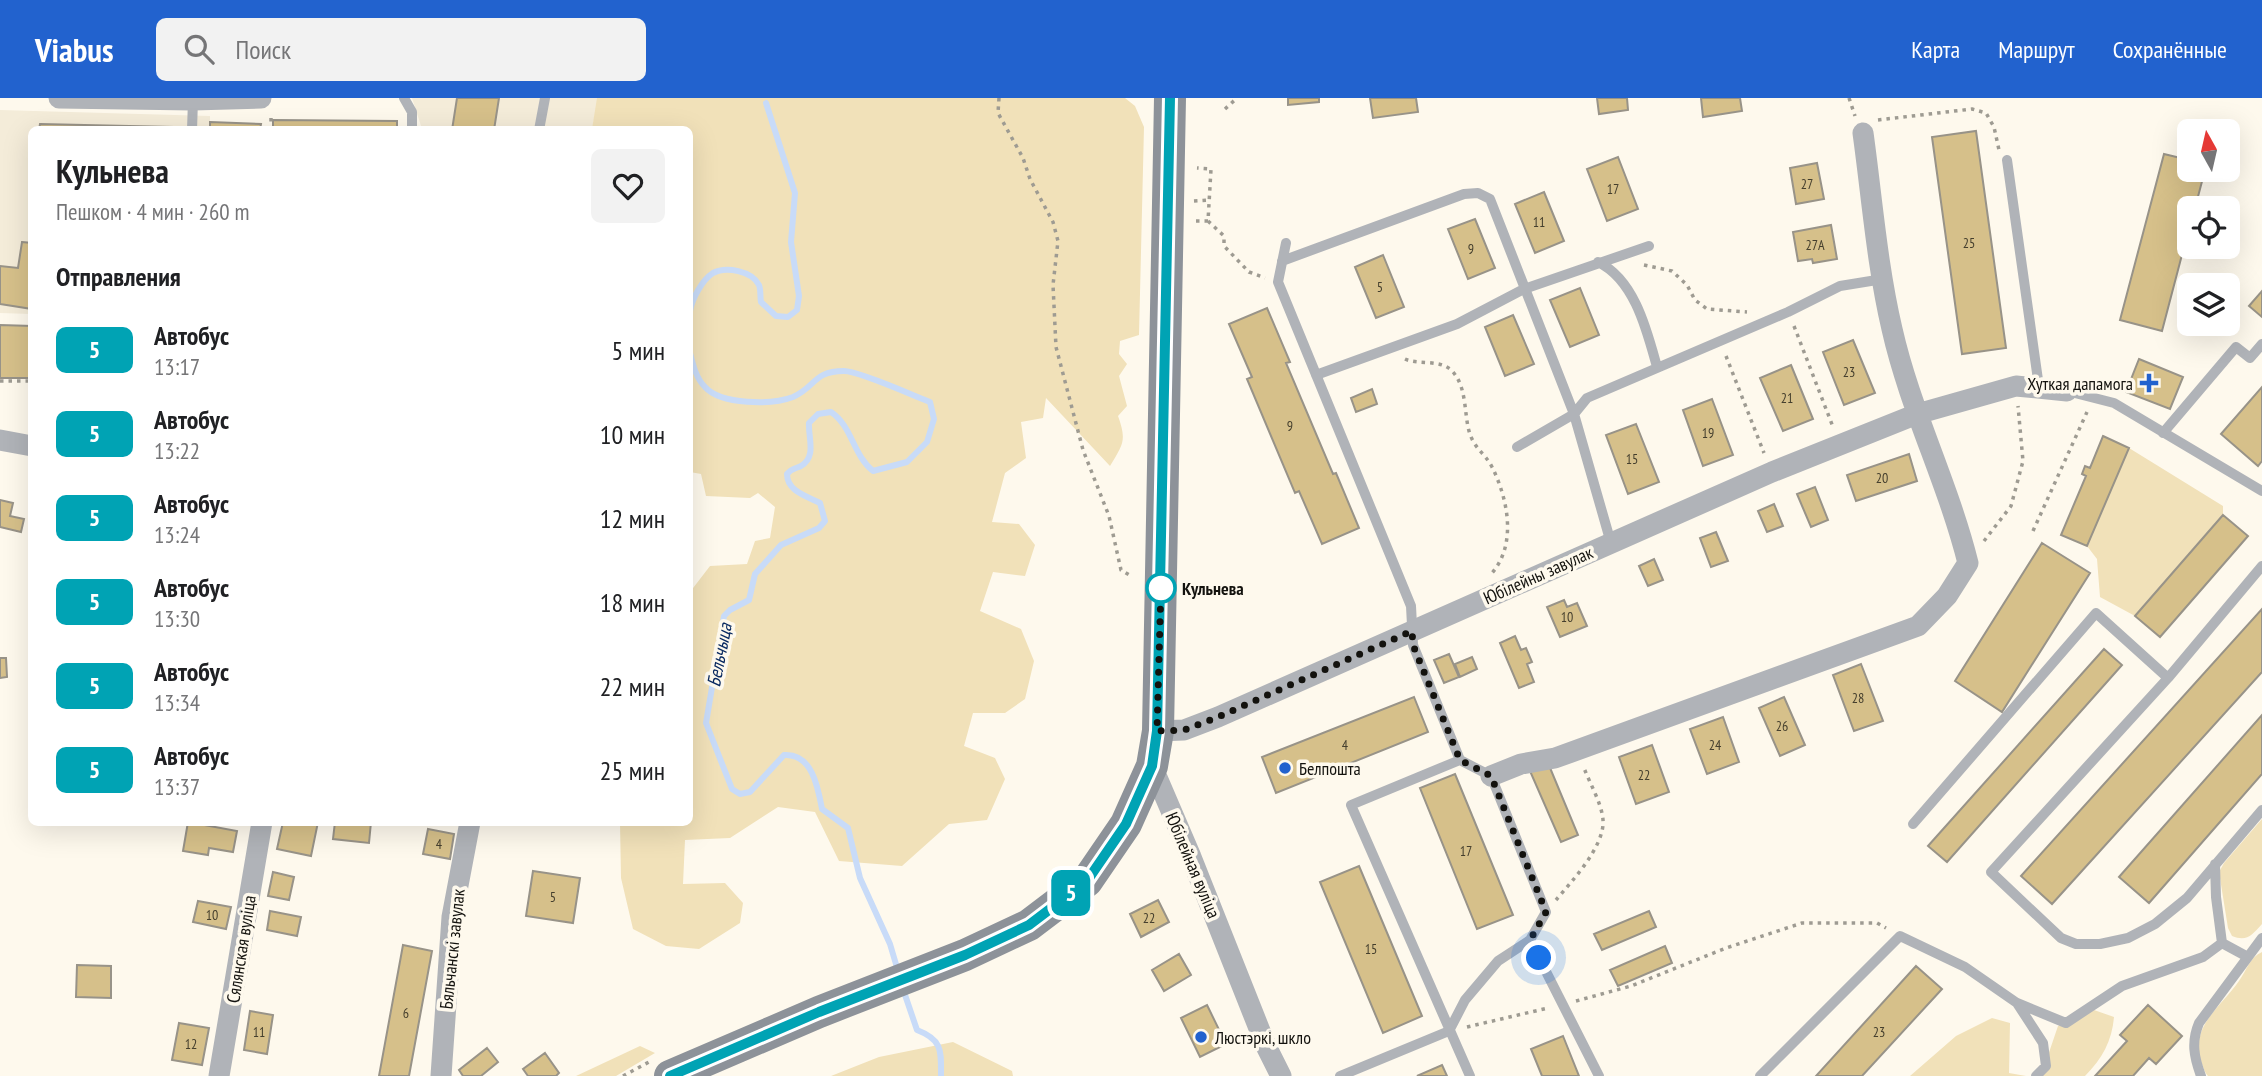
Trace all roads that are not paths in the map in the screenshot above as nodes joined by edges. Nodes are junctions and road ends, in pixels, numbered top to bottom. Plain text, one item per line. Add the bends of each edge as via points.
1 (59, 98) edge
2 (261, 98) edge
3 (404, 98) edge
4 (545, 98) edge
5 (1170, 98) edge
6 (192, 100) junction
7 (192, 126) edge
8 (412, 126) edge
9 (540, 126) edge
10 (1866, 127) road end
11 (2007, 160) road end
12 (1286, 243) dead end
13 (1649, 246) dead end
14 (1282, 261) junction
15 (1598, 262) junction
16 (1883, 279) junction
17 (1524, 289) junction
18 (2262, 344) edge
19 (1657, 367) junction
20 (1316, 374) junction
21 (2039, 387) junction
22 (2067, 391) joint
23 (1574, 414) junction
24 (1917, 414) junction
25 (2163, 433) junction
26 (0, 440) edge
27 (28, 445) edge
28 (1517, 447) dead end
29 (2262, 491) edge
30 (1611, 543) junction
31 (2262, 566) edge
32 (1412, 631) junction
33 (2168, 678) junction
34 (1157, 731) junction
35 (1460, 760) junction
36 (1152, 766) junction
37 (1491, 776) junction
38 (2262, 810) edge
39 (1913, 824) dead end
40 (261, 826) edge
41 (469, 826) edge
42 (2215, 864) junction
43 (2262, 938) edge
44 (1530, 940) junction
45 (2222, 943) junction
46 (2246, 957) junction
47 (2017, 1003) junction
48 (1449, 1031) junction
49 (219, 1076) edge
50 (441, 1076) edge
51 (670, 1076) edge
52 (1281, 1076) edge
53 (1340, 1076) edge
54 (1470, 1076) edge
55 (1599, 1076) edge
56 (1760, 1076) edge
57 (2036, 1076) edge
58 (2201, 1076) edge

1 - 6 street
2 - 6 street
3 - 8 lane via 412,112
4 - 9 lane
5 - 34 main road
6 - 7 lane
10 - 16 street
11 - 21 lane
12 - 14 lane
13 - 15 lane
14 - 17 lane via 1464,194 1478,193 1490,200
14 - 20 lane via 1278,282
15 - 17 lane
15 - 19 lane via 1611,268 1644,322
16 - 19 lane via 1840,286
16 - 24 street
17 - 20 lane via 1457,324
17 - 23 lane
18 - 25 lane via 2250,358 2236,347
19 - 23 lane via 1587,398
20 - 32 lane via 1411,606
21 - 22 street, Юбілейны завулак
21 - 24 street, Юбілейны завулак via 2016,387
22 - 25 lane via 2114,404
23 - 28 lane
23 - 30 lane
24 - 30 street, Юбілейны завулак
24 - 37 street via 1958,522 1968,562 1947,596 1919,626 1555,758
25 - 29 lane
26 - 27 street
30 - 32 street, Юбілейны завулак
31 - 33 lane
32 - 34 street, Юбілейны завулак via 1218,717 1184,730
32 - 35 lane via 1413,645
33 - 39 lane via 2096,614
33 - 42 lane via 1991,872 2061,937 2076,944 2100,944 2155,924 2187,898
34 - 36 main road
35 - 37 lane
35 - 48 lane via 1351,805
36 - 51 main road via 1126,824 1087,881 1029,925
36 - 52 street, Юбілейная вуліца
37 - 44 lane via 1546,912
38 - 42 lane
40 - 49 street, Сялянская вуліца
41 - 50 street, Бяльчанскі завулак via 452,917
42 - 45 lane
43 - 46 lane
44 - 48 lane via 1498,961 1465,1000
44 - 55 lane
45 - 46 lane
45 - 47 lane via 2203,957 2122,986 2066,1023
46 - 58 lane via 2194,1036
47 - 56 lane via 1965,967 1900,936
47 - 57 lane via 2043,1043 2046,1066
48 - 53 lane
48 - 54 lane

